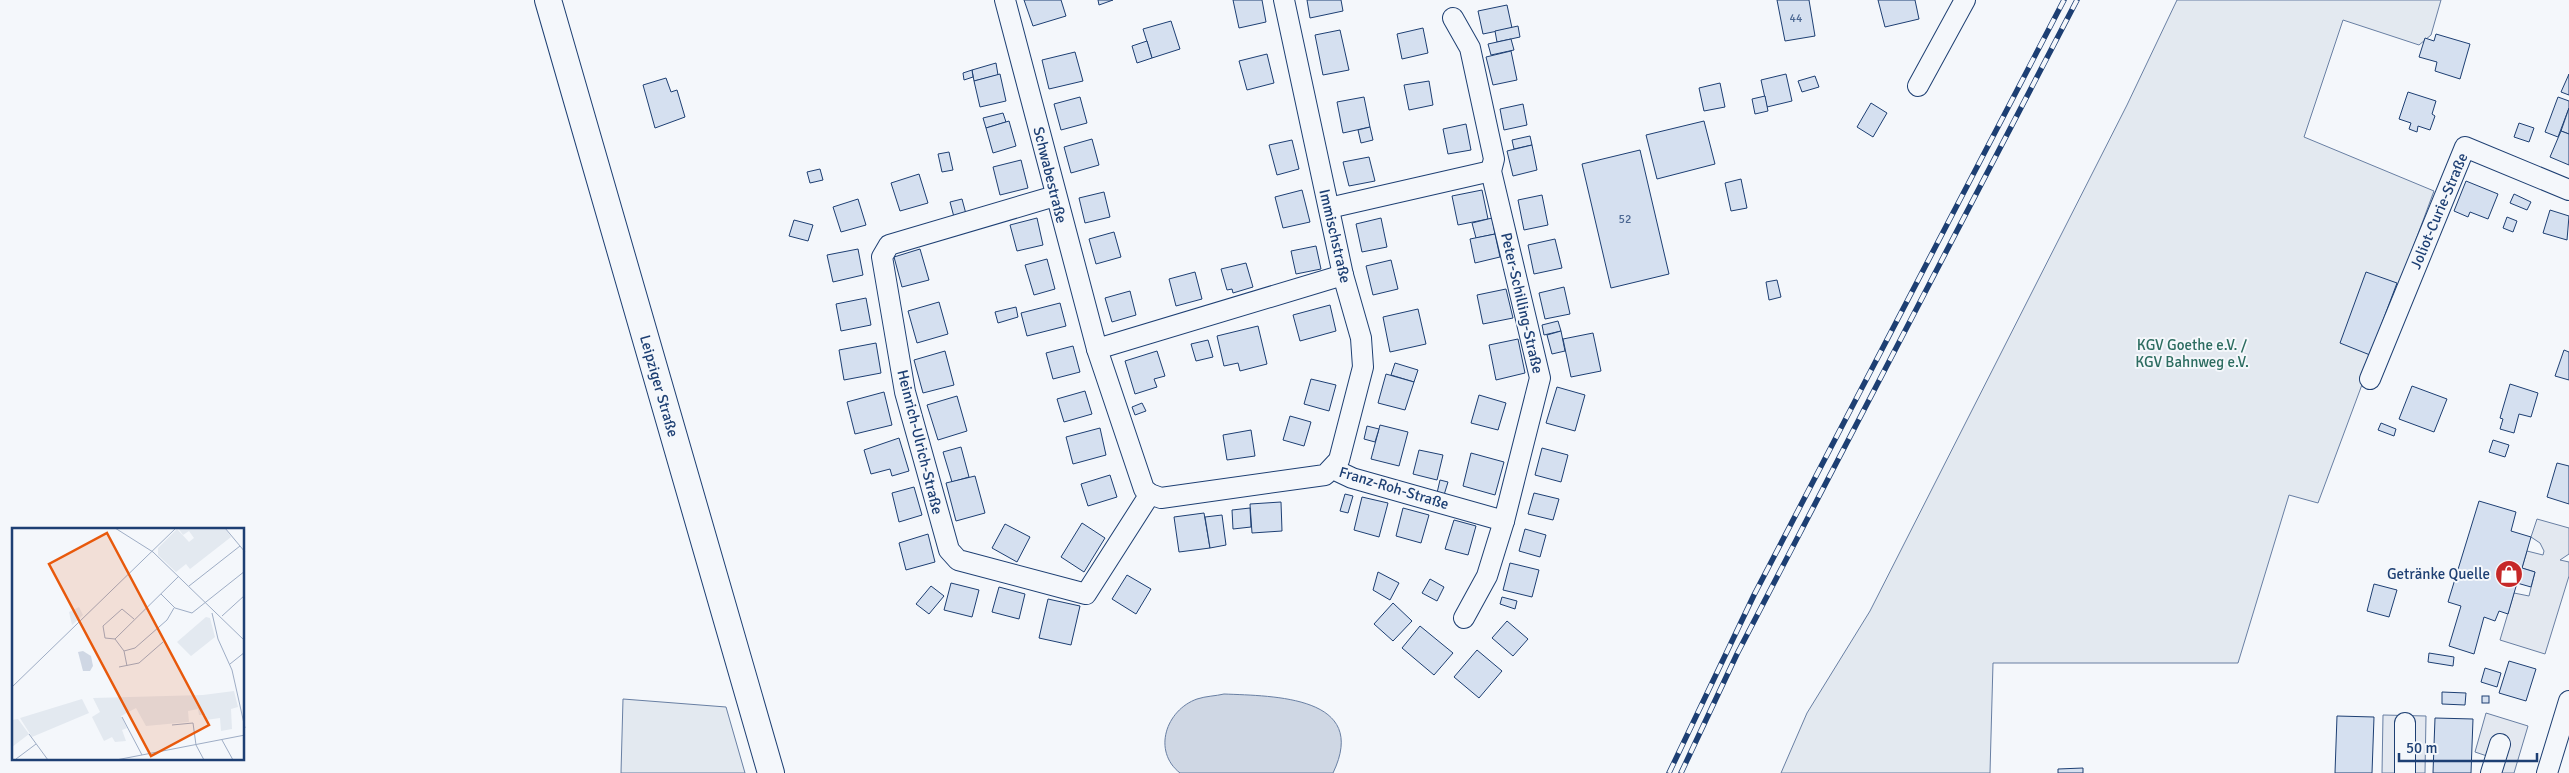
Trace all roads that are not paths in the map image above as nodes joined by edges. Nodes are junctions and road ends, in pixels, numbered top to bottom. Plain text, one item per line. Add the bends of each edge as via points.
1 (548, 0) edge
2 (1005, 0) edge
3 (1284, 0) edge
4 (1965, 0) edge
5 (1453, 18) dead end
6 (1918, 86) dead end
7 (1490, 171) junction
8 (2569, 190) edge
9 (1055, 196) junction
10 (1329, 208) junction
11 (1343, 275) junction
12 (1096, 349) junction
13 (2370, 378) dead end
14 (1333, 469) junction
15 (1150, 494) junction
16 (1504, 521) junction
17 (1464, 618) dead end
18 (2569, 701) edge
19 (2405, 723) dead end
20 (2500, 744) dead end
21 (770, 773) edge
22 (2405, 773) edge
23 (2490, 773) edge
24 (2547, 773) edge

1 - 21 main road, Leipziger Straße
2 - 9 street, Schwabestraße
3 - 10 street, Immischstraße
4 - 6 street
5 - 7 street, Peter-Schilling-Straße via 1470,48 1494,159
7 - 10 street
7 - 16 street, Peter-Schilling-Straße via 1540,378
8 - 13 street, Joliot-Curie-Straße via 2465,147
9 - 12 street, Schwabestraße
9 - 15 street, Heinrich-Ulrich-Straße via 889,245 882,257 905,392 949,550 958,560 1086,594
10 - 11 street, Immischstraße
11 - 12 street
11 - 14 street, Immischstraße via 1360,338 1363,367 1339,460
12 - 15 street, Schwabestraße via 1144,488
14 - 15 street, Franz-Roh-Straße via 1325,475 1161,498
14 - 16 street, Franz-Roh-Straße via 1352,478
16 - 17 street via 1486,576
18 - 24 street
19 - 22 street
20 - 23 street

